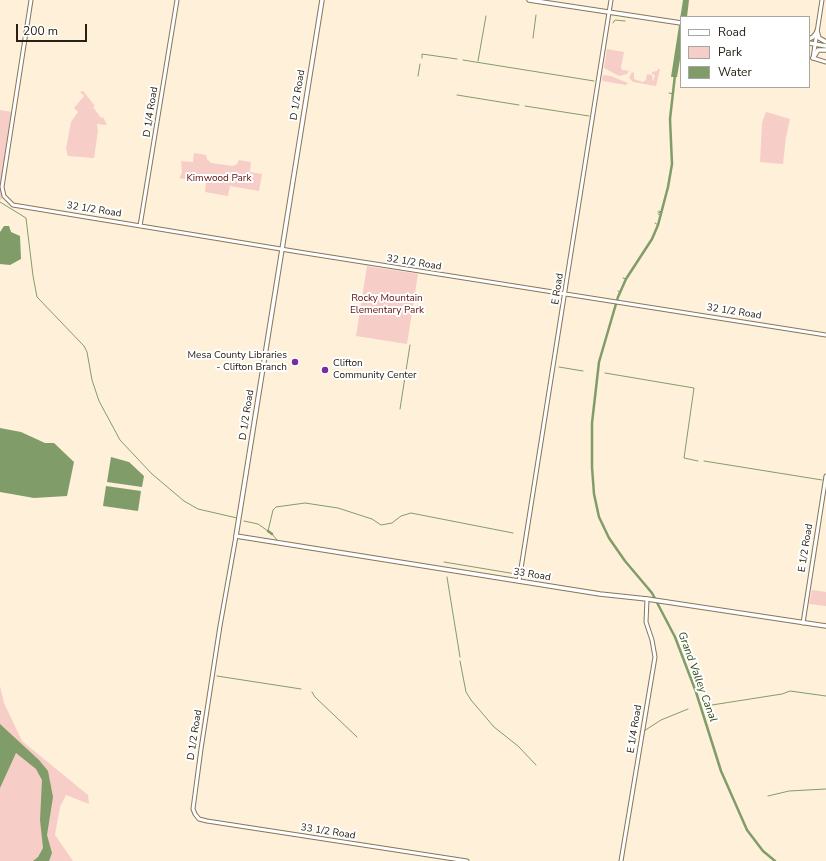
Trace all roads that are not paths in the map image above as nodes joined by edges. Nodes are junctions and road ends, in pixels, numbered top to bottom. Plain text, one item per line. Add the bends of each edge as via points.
1 (31, 0) edge
2 (177, 0) edge
3 (322, 0) edge
4 (529, 0) edge
5 (612, 0) edge
6 (822, 0) edge
7 (610, 12) junction
8 (680, 22) edge
9 (817, 31) junction
10 (810, 38) edge
11 (826, 42) edge
12 (810, 43) edge
13 (815, 44) junction
14 (826, 46) edge
15 (826, 50) edge
16 (813, 58) junction
17 (826, 62) edge
18 (140, 226) junction
19 (282, 249) junction
20 (565, 293) junction
21 (826, 335) edge
22 (826, 476) edge
23 (236, 536) junction
24 (519, 581) junction
25 (650, 600) junction
26 (802, 623) junction
27 (826, 626) edge
28 (193, 809) joint
29 (467, 861) edge
30 (622, 861) edge

1 - 18 street, 32 1/2 Road via 2,182 4,196 18,206
2 - 18 street, D 1/4 Road
3 - 19 main road, D 1/2 Road
4 - 7 main road
5 - 7 street, E Road
6 - 9 street
7 - 8 main road
7 - 20 street, E Road
9 - 10 main road
9 - 11 main road via 819,38
9 - 13 street
12 - 13 main road
13 - 14 main road
13 - 16 street
15 - 16 main road via 818,50
16 - 17 street
18 - 19 street, 32 1/2 Road
19 - 20 street, 32 1/2 Road
19 - 23 main road, D 1/2 Road
20 - 21 street, 32 1/2 Road
20 - 24 street, E Road
22 - 26 street, E 1/2 Road
23 - 24 main road, 33 Road
23 - 28 street, D 1/2 Road
24 - 25 main road, 33 Road
25 - 26 main road, 33 Road
25 - 30 street, E 1/4 Road via 646,622 655,657
26 - 27 main road, 33 Road
28 - 29 street, 33 1/2 Road via 196,816 207,821

